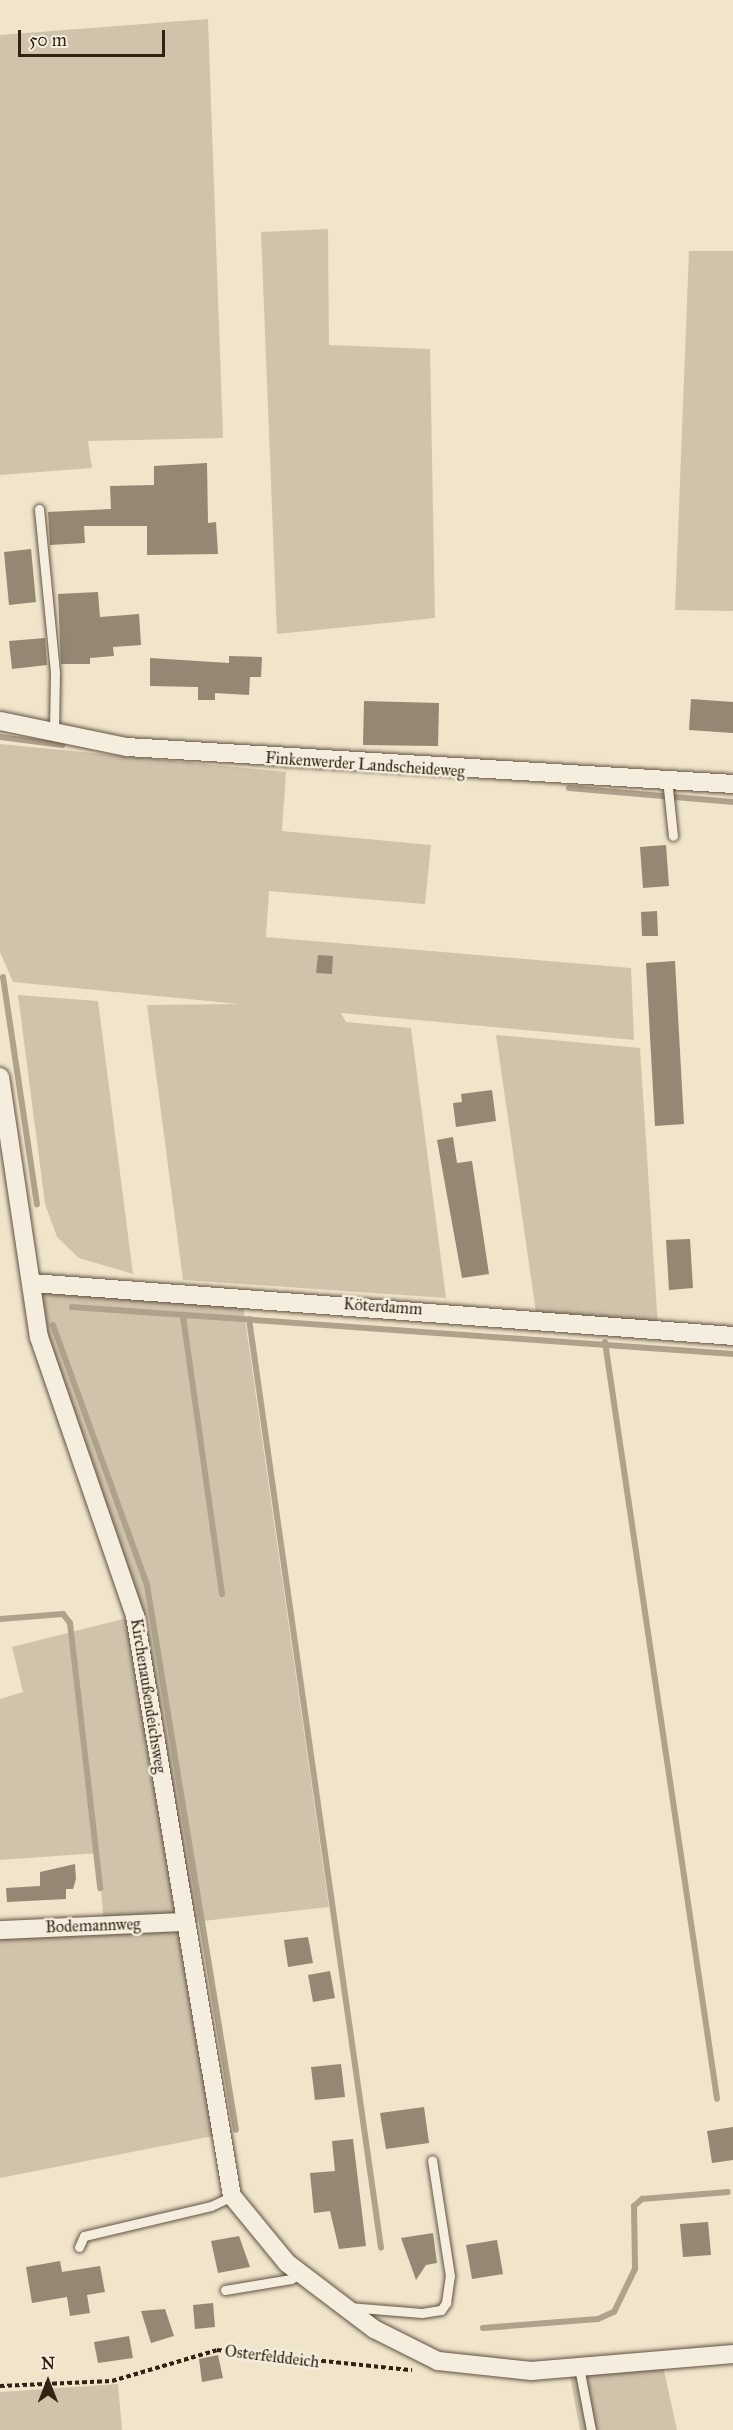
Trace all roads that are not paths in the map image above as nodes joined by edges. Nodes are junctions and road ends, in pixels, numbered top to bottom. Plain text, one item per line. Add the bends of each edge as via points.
1 (39, 509) dead end
2 (0, 721) edge
3 (54, 729) junction
4 (668, 783) junction
5 (733, 784) edge
6 (673, 836) dead end
7 (0, 1077) edge
8 (32, 1283) junction
9 (733, 1336) edge
10 (185, 1922) junction
11 (0, 1930) edge
12 (432, 2160) dead end
13 (232, 2196) junction
14 (79, 2247) dead end
15 (300, 2273) junction
16 (225, 2290) dead end
17 (346, 2307) junction
18 (733, 2354) edge
19 (579, 2367) junction
20 (591, 2430) edge

1 - 3 lane via 55,673
2 - 3 street, Finkenwerder Landscheideweg
3 - 4 street, Finkenwerder Landscheideweg via 127,747
4 - 5 street, Finkenwerder Landscheideweg
4 - 6 lane
7 - 8 street, Kirchenaußendeichsweg
8 - 9 street, Köterdamm
8 - 10 street, Kirchenaußendeichsweg via 39,1337 135,1616
10 - 11 street, Bodemannweg
10 - 13 street, Kirchenaußendeichsweg
12 - 17 lane via 450,2276 446,2303 441,2310 422,2313
13 - 14 lane via 84,2236
13 - 15 street, Kirchenaußendeichsweg via 267,2244
15 - 16 lane
15 - 17 street, Kirchenaußendeichsweg
17 - 19 street via 374,2329 438,2361 531,2371
18 - 19 street
19 - 20 lane

